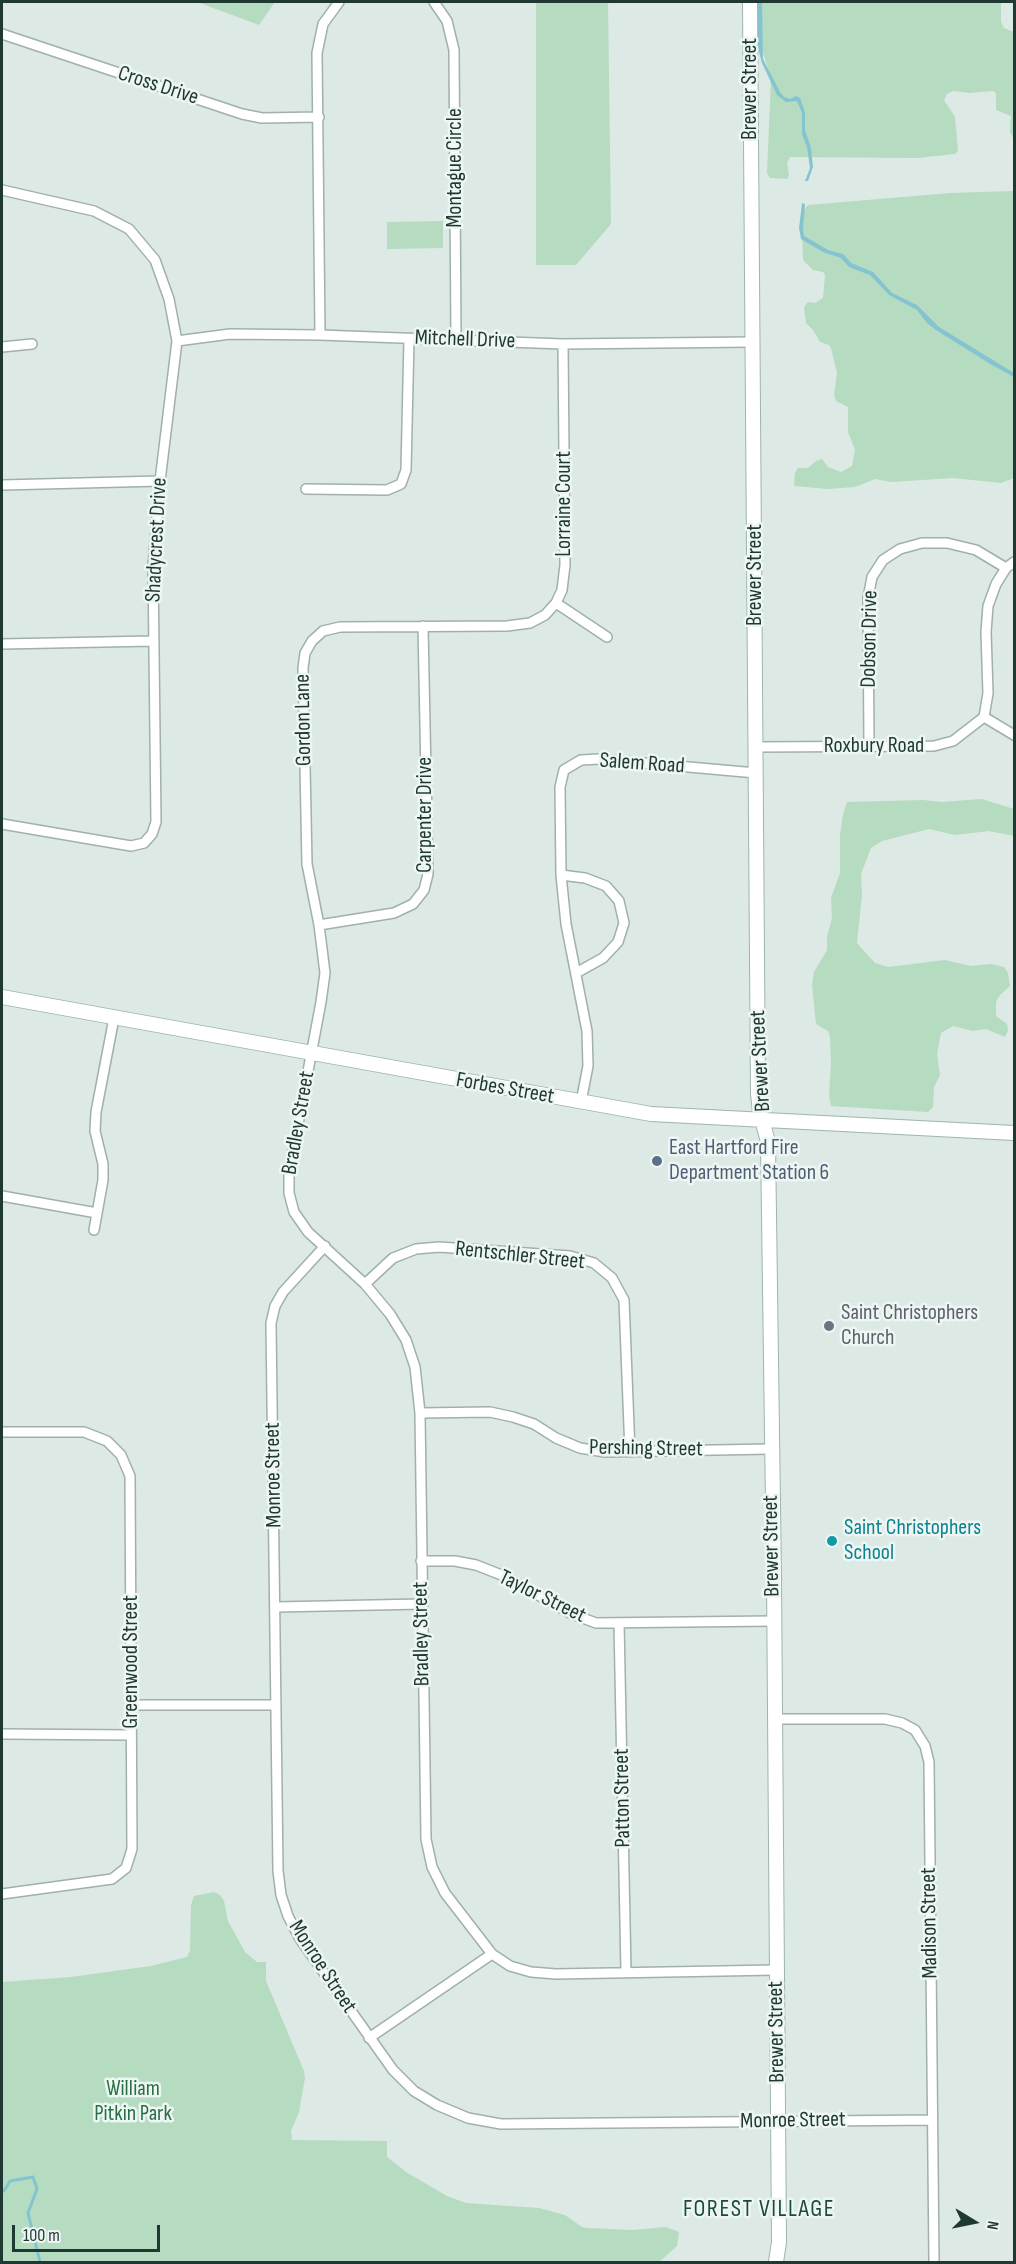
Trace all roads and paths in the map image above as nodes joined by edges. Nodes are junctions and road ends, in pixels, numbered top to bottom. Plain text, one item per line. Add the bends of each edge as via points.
1 (339, 2) edge
2 (434, 2) edge
3 (750, 2) edge
4 (2, 34) edge
5 (319, 117) junction
6 (2, 190) edge
7 (320, 335) junction
8 (409, 339) junction
9 (456, 339) junction
10 (177, 341) junction
11 (753, 342) junction
12 (32, 344) dead end
13 (563, 344) junction
14 (2, 347) edge
15 (160, 481) junction
16 (2, 485) edge
17 (306, 489) dead end
18 (1010, 565) edge
19 (556, 603) junction
20 (423, 626) junction
21 (607, 637) dead end
22 (153, 641) junction
23 (2, 644) edge
24 (984, 717) junction
25 (1014, 735) edge
26 (869, 745) junction
27 (756, 747) junction
28 (756, 772) junction
29 (2, 827) edge
30 (561, 875) junction
31 (319, 925) junction
32 (576, 973) junction
33 (2, 997) edge
34 (114, 1018) junction
35 (311, 1054) junction
36 (581, 1102) junction
37 (762, 1119) junction
38 (1014, 1132) edge
39 (2, 1196) edge
40 (97, 1213) junction
41 (94, 1230) dead end
42 (325, 1246) junction
43 (365, 1284) junction
44 (420, 1413) junction
45 (2, 1432) edge
46 (771, 1449) junction
47 (630, 1452) junction
48 (421, 1561) junction
49 (422, 1604) junction
50 (276, 1607) junction
51 (773, 1622) junction
52 (619, 1623) junction
53 (131, 1705) junction
54 (276, 1705) junction
55 (774, 1719) junction
56 (2, 1734) edge
57 (130, 1735) junction
58 (2, 1894) edge
59 (492, 1954) junction
60 (776, 1970) junction
61 (626, 1972) junction
62 (369, 2038) junction
63 (932, 2120) junction
64 (778, 2121) junction
65 (776, 2262) edge
66 (934, 2262) edge

1 - 5 street via 323,24 317,53
2 - 9 street, Montague Circle via 447,21 454,50
3 - 11 main road, Brewer Street
4 - 5 street, Cross Drive via 242,114 262,118
5 - 7 street
6 - 10 street, Shadycrest Drive via 94,211 129,229 155,260 169,299
7 - 8 street, Mitchell Drive
7 - 10 street, Mitchell Drive via 230,334
8 - 9 street, Mitchell Drive
8 - 17 street via 406,470 401,484 387,490
9 - 13 street, Mitchell Drive
10 - 15 street, Shadycrest Drive
11 - 13 street, Mitchell Drive
11 - 27 main road, Brewer Street
12 - 14 street
13 - 19 street, Lorraine Court via 565,565
15 - 16 street
15 - 22 street, Shadycrest Drive via 153,566
18 - 24 street via 996,584 988,606 988,693
18 - 26 street, Dobson Drive via 947,543 922,543 900,549 883,560 872,577 868,598
19 - 20 street, Gordon Lane via 530,623
19 - 21 street
20 - 31 street, Carpenter Drive via 428,874 424,890 413,904 394,913
20 - 31 street, Gordon Lane via 340,627 322,631 305,653 307,864
22 - 23 street
22 - 29 street, Shadycrest Drive via 156,822 152,834 144,843 131,846
24 - 25 street
24 - 26 street, Roxbury Road via 953,741 934,746
26 - 27 street, Roxbury Road
27 - 28 main road, Brewer Street
28 - 30 street, Salem Road via 581,760 564,770 560,787
28 - 37 main road, Brewer Street via 758,1094
30 - 32 street, Salem Road
30 - 32 street via 606,886 620,901 624,923 618,942 603,958
31 - 35 street, Gordon Lane via 325,973
32 - 36 street, Salem Road via 587,1031 588,1066
33 - 34 main road, Forbes Street
34 - 35 main road, Forbes Street
34 - 40 street via 96,1112 95,1131 104,1164
35 - 36 main road, Forbes Street
35 - 42 street, Bradley Street via 289,1172 289,1193 294,1212 308,1232
36 - 37 main road, Forbes Street via 664,1116
37 - 38 main road, Forbes Street
37 - 46 main road, Brewer Street via 768,1142
39 - 40 street
40 - 41 street
42 - 43 street, Bradley Street
42 - 50 street, Monroe Street via 283,1292 271,1323
43 - 44 street, Bradley Street via 406,1340 415,1367
43 - 47 street, Rentschler Street via 393,1258 416,1249 439,1247 558,1256 594,1263 612,1278 624,1300
44 - 47 street, Pershing Street via 490,1412 534,1424 580,1448
44 - 48 street, Bradley Street
45 - 53 street, Greenwood Street via 84,1432 107,1441 121,1455 130,1476
46 - 47 street, Pershing Street
46 - 51 main road, Brewer Street
48 - 49 street, Bradley Street
48 - 52 street, Taylor Street via 476,1565 572,1614 596,1623
49 - 50 street
49 - 59 street, Bradley Street via 426,1839 432,1867 445,1893
50 - 54 street, Monroe Street
51 - 52 street, Taylor Street
51 - 55 main road, Brewer Street
52 - 61 street, Patton Street
53 - 54 street
53 - 57 street, Greenwood Street
54 - 62 street, Monroe Street via 281,1895 300,1939
55 - 60 main road, Brewer Street
55 - 63 street, Madison Street via 885,1719 915,1730 925,1746 929,1762
56 - 57 street
57 - 58 street, Greenwood Street via 132,1850 126,1868 112,1879
59 - 61 street, Bradley Street via 510,1966 531,1972
59 - 62 street
60 - 61 street, Bradley Street
60 - 64 main road, Brewer Street
62 - 64 street, Monroe Street via 414,2091 468,2118 501,2124
63 - 64 street, Monroe Street
63 - 66 street, Madison Street
64 - 65 main road, Brewer Street

